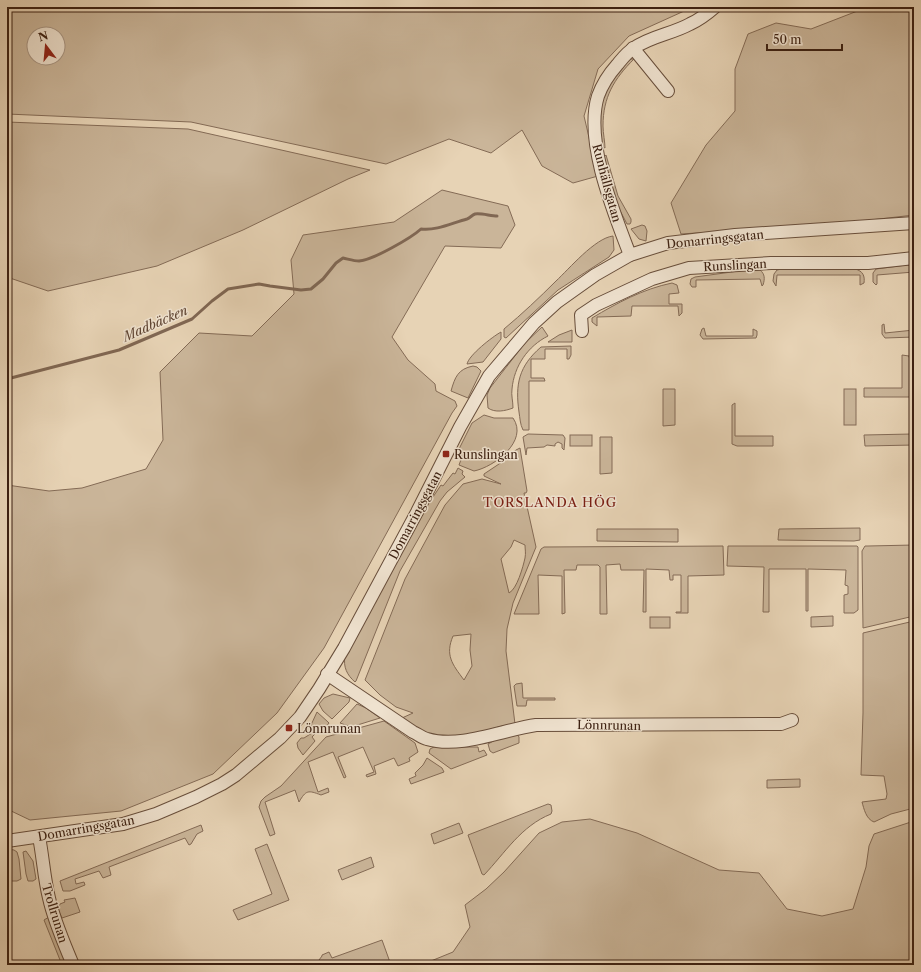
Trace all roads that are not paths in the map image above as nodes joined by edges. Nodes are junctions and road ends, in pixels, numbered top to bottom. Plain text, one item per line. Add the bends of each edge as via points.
1 (715, 7) edge
2 (633, 48) junction
3 (668, 91) dead end
4 (914, 224) edge
5 (630, 256) junction
6 (914, 258) edge
7 (582, 331) dead end
8 (327, 674) junction
9 (792, 720) dead end
10 (39, 837) junction
11 (7, 841) edge
12 (73, 965) edge

1 - 2 street, Runhällsgatan via 690,25 652,38
2 - 3 street
2 - 5 street, Runhällsgatan via 610,73 601,89 596,111 595,136 606,187
4 - 5 street, Domarringsgatan via 702,238 668,243
5 - 8 street, Domarringsgatan via 594,275 557,302 534,323 489,376
6 - 7 street, Runslingan via 868,263 757,264 688,268 652,279 596,305 581,315
8 - 9 street, Lönnrunan via 413,732 426,739 442,741 460,742 536,725 780,724
8 - 10 street, Domarringsgatan via 300,717 280,738 222,784 156,814 122,824
10 - 11 street, Domarringsgatan
10 - 12 street, Trollrunan via 49,900

